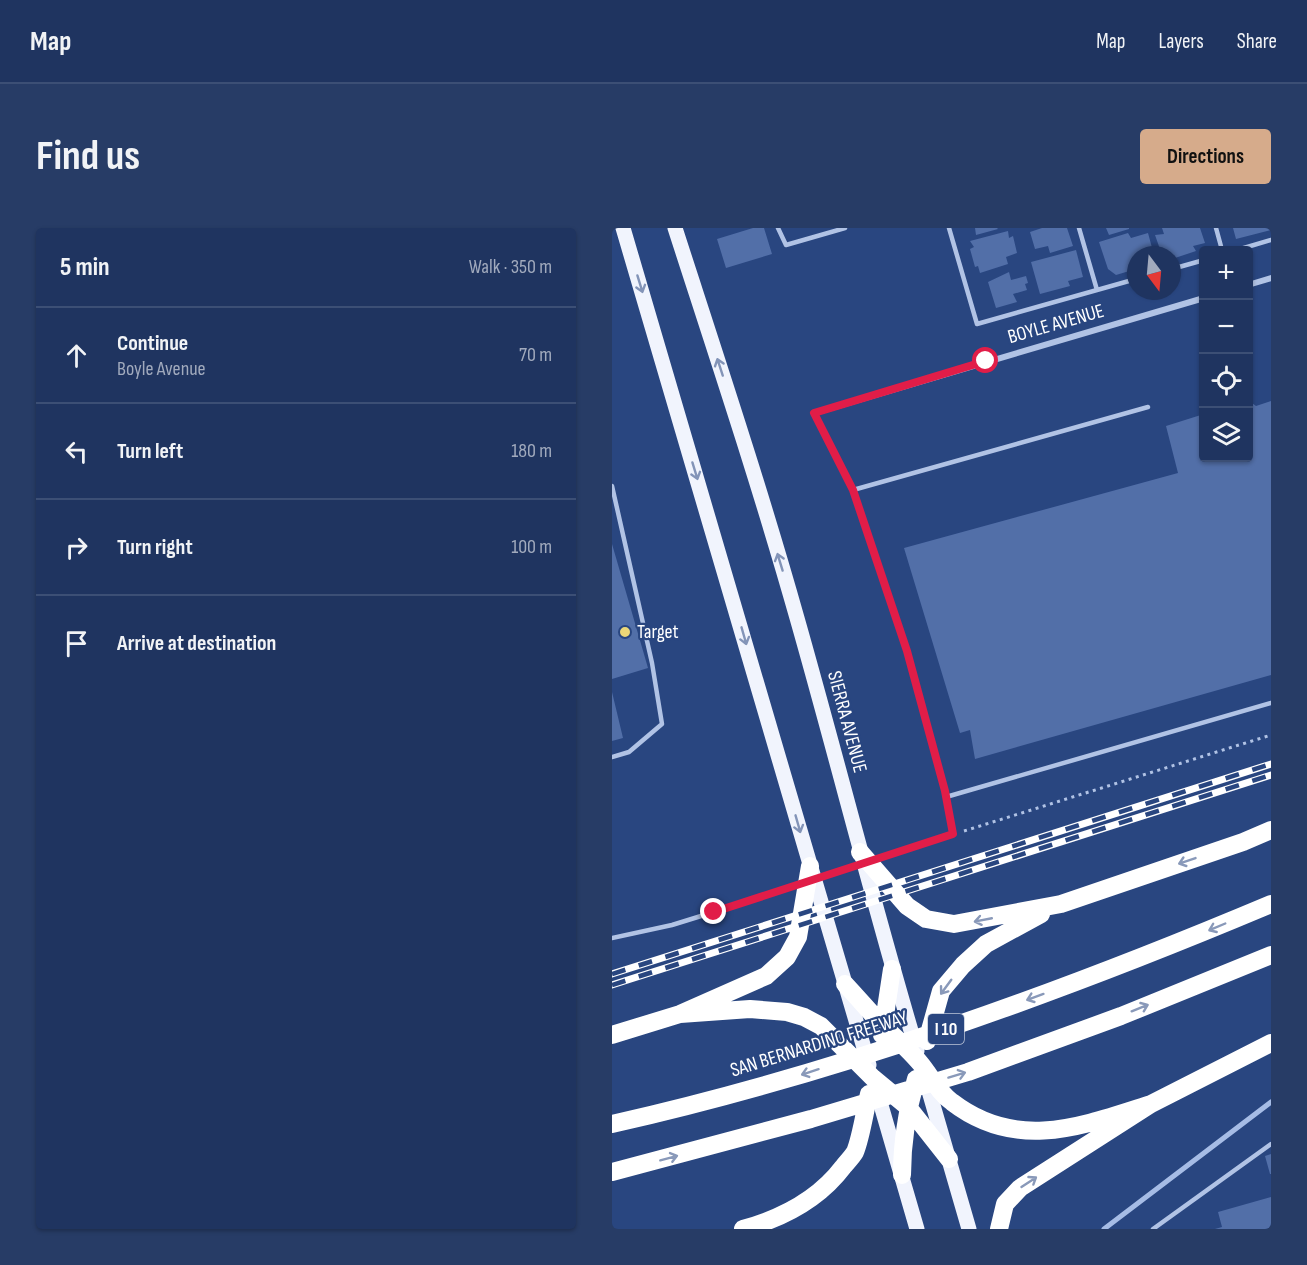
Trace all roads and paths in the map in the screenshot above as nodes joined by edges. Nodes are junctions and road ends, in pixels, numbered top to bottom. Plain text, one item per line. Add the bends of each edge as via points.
1 (623, 228) edge
2 (675, 228) edge
3 (778, 228) edge
4 (846, 228) edge
5 (949, 228) edge
6 (1079, 228) edge
7 (1216, 228) edge
8 (1271, 240) edge
9 (1221, 246) edge
10 (1251, 246) edge
11 (1199, 261) edge
12 (1181, 266) edge
13 (1271, 280) edge
14 (1127, 282) edge
15 (1253, 284) edge
16 (1097, 290) junction
17 (1199, 299) edge
18 (1148, 407) dead end
19 (814, 413) joint
20 (612, 486) edge
21 (853, 490) junction
22 (1271, 703) edge
23 (1271, 735) edge
24 (612, 757) edge
25 (946, 797) junction
26 (1271, 830) edge
27 (953, 834) junction
28 (885, 857) dead end
29 (856, 860) junction
30 (810, 866) junction
31 (828, 875) dead end
32 (794, 886) dead end
33 (1061, 904) junction
34 (1271, 904) edge
35 (714, 912) joint
36 (612, 938) edge
37 (1271, 955) edge
38 (892, 969) junction
39 (845, 984) junction
40 (680, 1014) junction
41 (884, 1026) junction
42 (612, 1035) edge
43 (1271, 1043) edge
44 (921, 1064) junction
45 (873, 1078) junction
46 (1151, 1104) junction
47 (908, 1107) junction
48 (612, 1124) edge
49 (1271, 1144) edge
50 (949, 1159) junction
51 (612, 1172) edge
52 (902, 1175) junction
53 (743, 1229) edge
54 (917, 1229) edge
55 (969, 1229) edge
56 (999, 1229) edge
57 (1154, 1229) edge

1 -> 30 main road
29 -> 2 main road, SIERRA AVENUE via 797,618
3 - 4 lane via 786,245
5 - 16 lane via 977,324
6 - 16 lane
7 - 9 lane
8 - 10 lane
11 - 12 lane
13 - 15 street
14 - 16 lane
17 - 19 street, BOYLE AVENUE
18 - 21 lane
19 - 21 lane
20 - 24 lane via 662,724 629,752
21 - 25 lane via 907,651
22 - 25 lane
23 - 27 path
25 - 27 lane
26 -> 33 highway
27 - 28 path
29 - 31 path
33 -> 29 highway via 954,924 926,919
29 - 38 main road, SIERRA AVENUE via 877,909
30 - 39 main road
30 - 40 highway via 798,937 786,957 766,976
32 - 35 path
33 -> 44 highway via 986,944 963,965 941,991
34 -> 48 highway, SAN BERNARDINO FREEWAY / I 10 via 1151,955 978,1019 801,1075
35 - 36 lane
51 -> 37 highway, I 10 via 968,1072
38 - 41 highway
38 - 44 main road, SIERRA AVENUE
39 - 41 highway
39 - 45 main road
40 - 42 highway
40 - 45 highway via 750,1009 804,1017 821,1026
41 - 44 highway
41 - 45 highway
43 - 46 highway
44 - 46 highway via 951,1102 978,1119 1013,1130 1071,1128
44 - 47 highway
44 - 50 main road, SIERRA AVENUE
45 - 47 highway
45 - 52 main road
45 - 53 highway via 855,1153 826,1186 792,1212
56 -> 46 highway via 1005,1204 1020,1188
47 - 50 highway
47 - 52 highway
49 - 57 lane
50 - 55 main road, SIERRA AVENUE
52 - 54 main road

